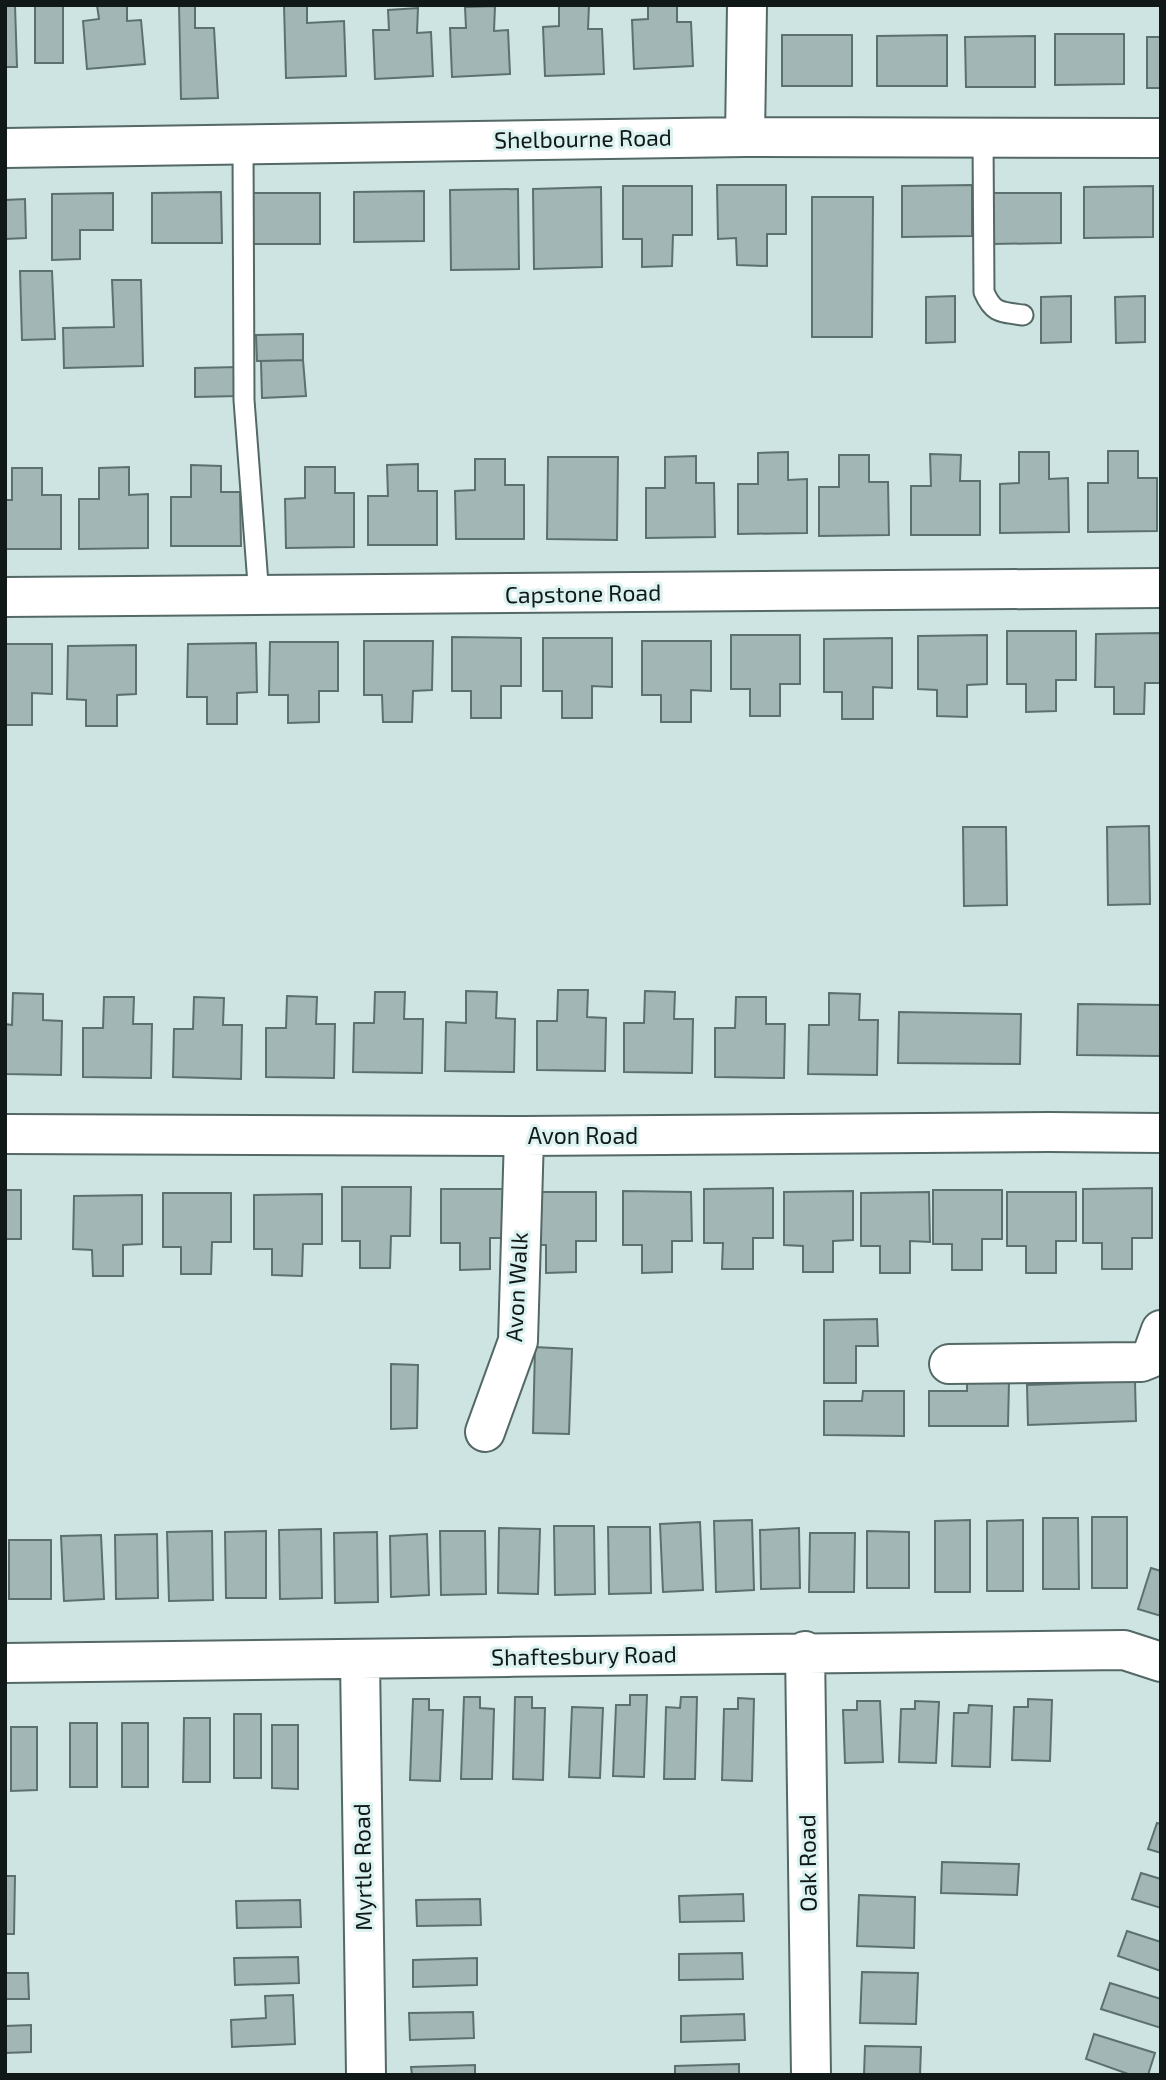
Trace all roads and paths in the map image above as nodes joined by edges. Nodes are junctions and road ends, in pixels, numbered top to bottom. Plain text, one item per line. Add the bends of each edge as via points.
1 (747, 5) edge
2 (745, 136) junction
3 (983, 138) junction
4 (1161, 138) edge
5 (243, 144) junction
6 (5, 148) edge
7 (1023, 314) dead end
8 (1161, 588) edge
9 (5, 597) edge
10 (259, 597) junction
11 (1161, 1133) edge
12 (5, 1134) edge
13 (524, 1136) junction
14 (1161, 1331) edge
15 (949, 1364) dead end
16 (485, 1432) dead end
17 (805, 1651) junction
18 (360, 1660) junction
19 (1161, 1662) edge
20 (5, 1663) edge
21 (366, 2075) edge
22 (811, 2075) edge

1 - 2 street
2 - 3 street, Shelbourne Road
2 - 5 street, Shelbourne Road
3 - 4 street, Shelbourne Road
3 - 7 lane via 984,292 990,306 1000,312
5 - 6 street, Shelbourne Road
5 - 10 lane via 244,400
8 - 10 street, Capstone Road
9 - 10 street, Capstone Road
11 - 13 street, Avon Road
12 - 13 street, Avon Road
13 - 16 street, Avon Walk via 518,1341
14 - 15 street via 1150,1358 1141,1362
17 - 18 street, Shaftesbury Road
17 - 19 street, Shaftesbury Road via 1124,1650
17 - 22 street, Oak Road
18 - 20 street, Shaftesbury Road
18 - 21 street, Myrtle Road

